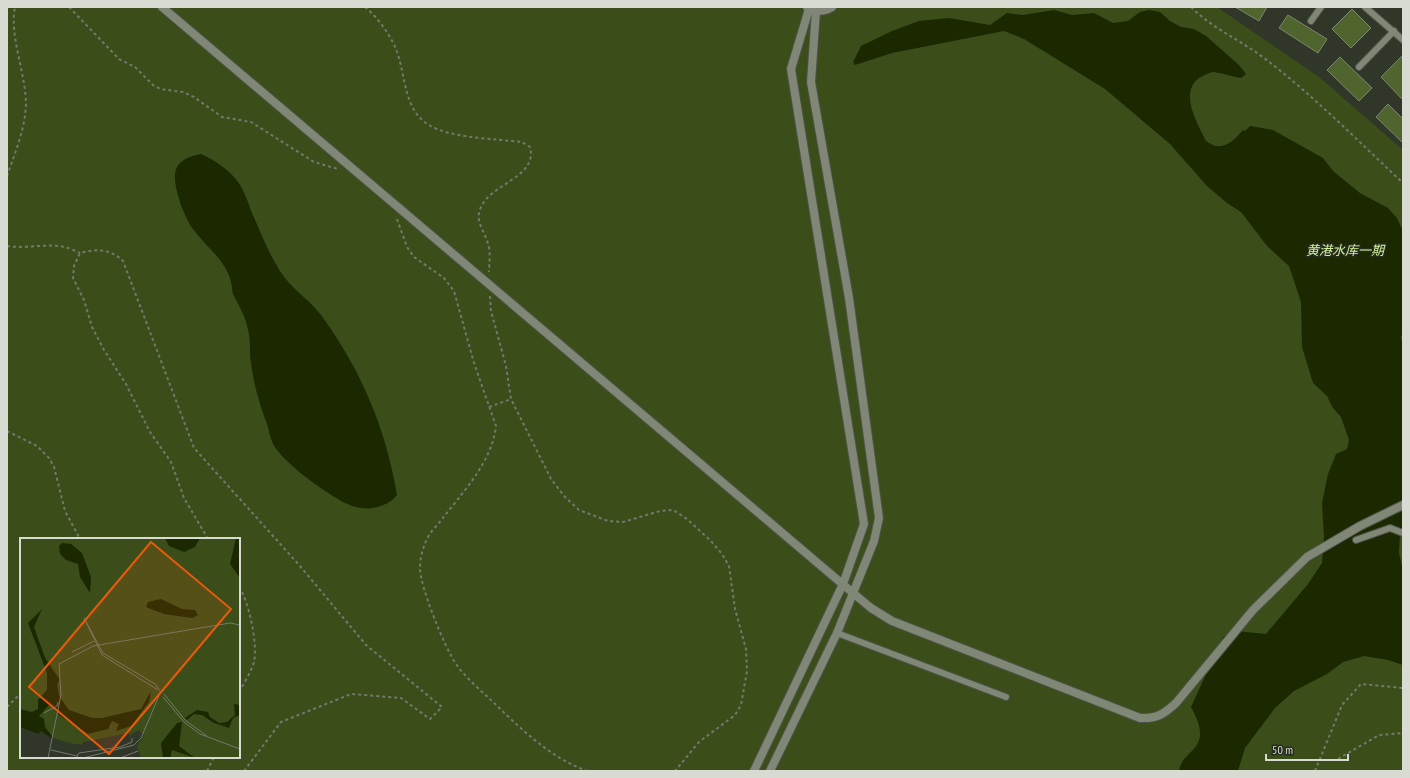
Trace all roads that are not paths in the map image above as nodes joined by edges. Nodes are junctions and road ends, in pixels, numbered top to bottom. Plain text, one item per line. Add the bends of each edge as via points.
1 (162, 7) edge
2 (832, 7) edge
3 (1321, 7) edge
4 (1365, 7) edge
5 (811, 9) edge
6 (1312, 21) dead end
7 (1394, 31) junction
8 (1403, 40) edge
9 (1359, 67) dead end
10 (1403, 505) edge
11 (1403, 533) edge
12 (1356, 540) dead end
13 (843, 584) junction
14 (853, 593) junction
15 (837, 633) junction
16 (1006, 697) dead end
17 (754, 771) edge
18 (770, 771) edge

1 - 13 street
2 - 5 street via 823,11
3 - 6 lane
4 - 7 lane
5 - 13 street via 792,69 864,524
5 - 14 street via 811,82 849,298 879,518 874,541
7 - 8 lane
7 - 9 lane
10 - 14 street via 1360,526 1307,557 1253,610 1176,703 1162,716 1152,719 1140,718 892,621
11 - 12 lane via 1390,528
13 - 14 street
13 - 17 street
14 - 15 street
15 - 16 lane
15 - 18 street

